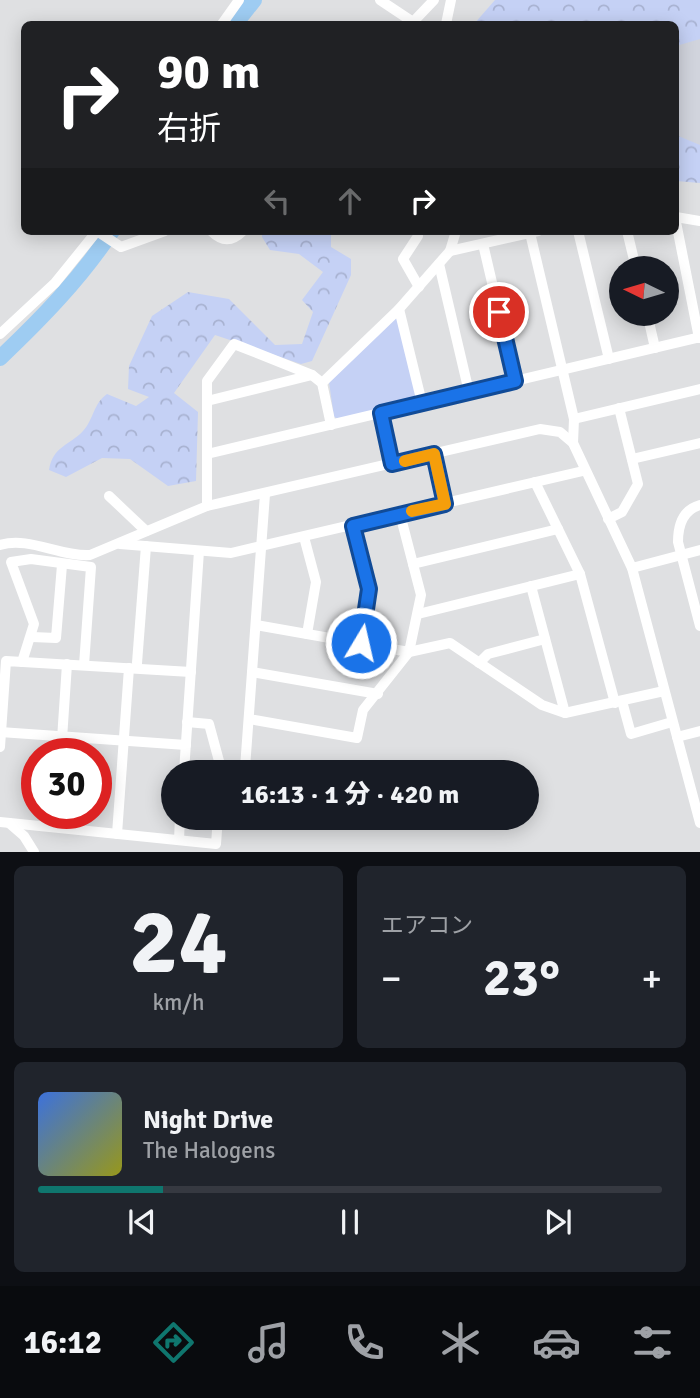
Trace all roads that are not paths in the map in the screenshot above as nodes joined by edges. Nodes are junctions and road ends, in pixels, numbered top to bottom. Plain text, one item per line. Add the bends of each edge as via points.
1 (239, 0) edge
2 (380, 0) edge
3 (434, 0) edge
4 (451, 0) edge
5 (224, 21) edge
6 (411, 21) edge
7 (413, 21) edge
8 (447, 21) edge
9 (679, 219) edge
10 (700, 221) edge
11 (679, 234) edge
12 (96, 235) edge
13 (103, 235) edge
14 (156, 235) edge
15 (215, 235) edge
16 (236, 235) edge
17 (455, 235) edge
18 (521, 235) edge
19 (535, 235) edge
20 (579, 235) edge
21 (628, 235) edge
22 (418, 236) dead end
23 (483, 244) junction
24 (450, 251) junction
25 (633, 256) edge
26 (439, 264) junction
27 (419, 287) junction
28 (399, 309) junction
29 (650, 326) edge
30 (0, 334) edge
31 (699, 337) edge
32 (655, 348) junction
33 (609, 359) junction
34 (562, 370) junction
35 (312, 375) junction
36 (515, 381) junction
37 (322, 383) junction
38 (700, 389) edge
39 (470, 392) junction
40 (207, 401) junction
41 (422, 403) junction
42 (620, 408) junction
43 (381, 413) junction
44 (573, 419) junction
45 (331, 425) junction
46 (573, 443) junction
47 (700, 443) edge
48 (207, 454) junction
49 (434, 454) junction
50 (632, 459) junction
51 (392, 464) junction
52 (583, 471) junction
53 (535, 482) junction
54 (265, 494) junction
55 (109, 496) dead end
56 (445, 504) junction
57 (700, 505) edge
58 (207, 506) junction
59 (400, 514) junction
60 (608, 519) junction
61 (353, 526) junction
62 (558, 529) junction
63 (146, 531) junction
64 (304, 537) junction
65 (120, 544) junction
66 (0, 545) edge
67 (146, 546) junction
68 (261, 547) junction
69 (700, 550) edge
70 (199, 551) junction
71 (86, 555) junction
72 (681, 555) junction
73 (413, 564) junction
74 (62, 565) junction
75 (91, 567) junction
76 (632, 568) junction
77 (580, 574) junction
78 (531, 586) junction
79 (418, 614) junction
80 (256, 625) junction
81 (700, 626) edge
82 (307, 634) junction
83 (32, 637) junction
84 (545, 639) junction
85 (361, 643) junction
86 (410, 652) junction
87 (22, 662) junction
88 (480, 663) junction
89 (67, 664) junction
90 (84, 665) junction
91 (133, 666) junction
92 (191, 672) junction
93 (252, 672) junction
94 (664, 691) junction
95 (378, 694) junction
96 (618, 702) junction
97 (565, 713) junction
98 (249, 719) junction
99 (187, 722) junction
100 (672, 722) junction
101 (700, 731) edge
102 (1, 732) edge
103 (62, 736) junction
104 (677, 737) junction
105 (124, 741) junction
106 (186, 745) junction
107 (0, 747) edge
108 (185, 760) edge
109 (219, 760) edge
110 (246, 760) edge
111 (4, 823) edge
112 (700, 823) edge
113 (66, 829) edge
114 (179, 830) edge
115 (217, 830) edge
116 (117, 834) junction
117 (179, 840) junction
118 (34, 852) edge

1 - 5 street
2 - 6 street
3 - 7 street
4 - 8 street
9 - 10 street
11 - 31 street
12 - 30 street via 55,283
13 - 14 street via 115,245 132,245
15 - 16 street via 227,240
17 - 24 street
18 - 23 street
19 - 34 street
20 - 33 street
21 - 25 street
22 - 27 street via 404,259
23 - 24 street
23 - 36 street
24 - 26 street
26 - 27 street
26 - 39 street
27 - 28 street
28 - 37 street
28 - 41 street
29 - 32 street
31 - 32 street
32 - 33 street
33 - 34 street
34 - 36 street
34 - 44 street
35 - 37 street
35 - 40 street
35 - 40 street via 234,344 207,381
36 - 39 street
37 - 45 street
38 - 42 street
39 - 41 street
40 - 48 street
41 - 43 street
42 - 44 street
42 - 50 street
43 - 45 street
43 - 51 street
44 - 46 street
45 - 48 street
46 - 49 street via 560,432 540,429
46 - 52 street
47 - 50 street
48 - 58 street
49 - 51 street
49 - 56 street
50 - 60 street via 638,484 622,512
51 - 54 street
52 - 53 street
52 - 60 street
53 - 56 street
53 - 62 street
54 - 58 street
54 - 68 street
55 - 63 street
56 - 59 street
57 - 72 street via 684,515 678,528
58 - 63 street
59 - 61 street
59 - 73 street
60 - 76 street
61 - 64 street
61 - 85 street via 369,589
62 - 73 street
62 - 77 street
63 - 65 street
64 - 68 street
64 - 82 street via 316,583
65 - 67 street
65 - 71 street
66 - 71 street via 23,543
67 - 70 street
67 - 91 street
68 - 70 street via 230,553
68 - 80 street
69 - 72 street
70 - 92 street
71 - 75 street
72 - 76 street
72 - 81 street
73 - 79 street via 421,595
74 - 75 street
74 - 83 street via 56,638
74 - 83 street via 32,559 11,562 32,615
75 - 90 street
76 - 94 street
77 - 78 street
77 - 96 street
78 - 79 street
78 - 84 street
79 - 86 street
80 - 82 street
80 - 93 street
82 - 85 street
83 - 87 street
84 - 88 street via 488,654
84 - 97 street
85 - 86 street
86 - 88 street via 450,643
86 - 95 street
87 - 89 street
87 - 102 street via 6,661
88 - 97 street via 542,705
89 - 90 street
89 - 103 street
90 - 91 street
91 - 92 street
91 - 105 street
92 - 99 street
93 - 95 street
93 - 98 street
94 - 96 street
94 - 100 street
95 - 98 street via 363,710 357,738
96 - 97 street
96 - 100 street via 631,734
98 - 110 street
99 - 106 street
99 - 109 street via 209,724
100 - 104 street
101 - 104 street
102 - 103 street
102 - 107 street
103 - 105 street
104 - 112 street
105 - 106 street
105 - 116 street
106 - 108 street
111 - 118 street via 24,836
113 - 116 street
114 - 117 street
115 - 117 street via 216,844
116 - 117 street

